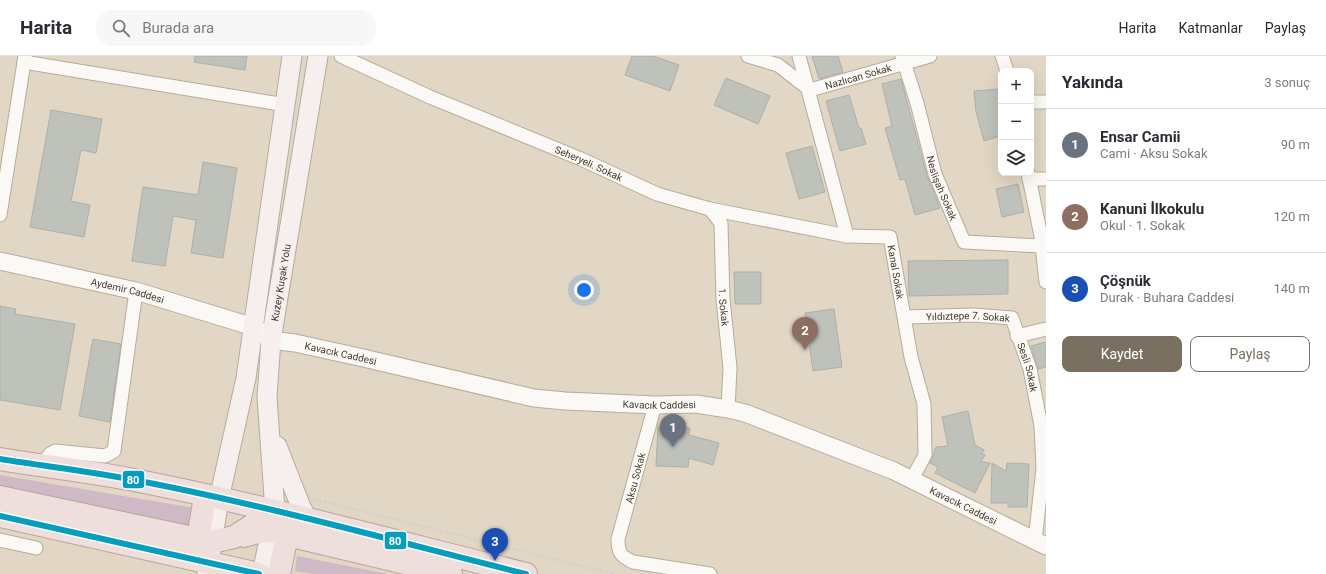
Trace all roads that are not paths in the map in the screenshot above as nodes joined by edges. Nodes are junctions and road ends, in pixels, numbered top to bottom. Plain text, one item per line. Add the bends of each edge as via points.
1 (292, 56) edge
2 (318, 56) edge
3 (341, 56) edge
4 (748, 56) edge
5 (799, 56) edge
6 (930, 56) edge
7 (1002, 56) edge
8 (25, 59) edge
9 (903, 60) edge
10 (1006, 68) edge
11 (810, 90) junction
12 (1034, 102) edge
13 (1046, 102) edge
14 (286, 105) junction
15 (1029, 176) edge
16 (1046, 179) edge
17 (710, 209) junction
18 (0, 215) edge
19 (847, 236) junction
20 (1042, 246) junction
21 (0, 261) edge
22 (1046, 282) edge
23 (136, 291) junction
24 (905, 317) junction
25 (254, 327) junction
26 (1046, 329) edge
27 (1017, 336) junction
28 (271, 340) junction
29 (655, 405) junction
30 (728, 409) junction
31 (269, 422) junction
32 (0, 459) edge
33 (42, 465) junction
34 (911, 481) junction
35 (0, 497) edge
36 (212, 497) junction
37 (0, 516) edge
38 (308, 520) junction
39 (278, 526) junction
40 (0, 540) edge
41 (1041, 544) edge
42 (36, 548) dead end
43 (206, 555) edge
44 (259, 574) edge
45 (262, 574) edge
46 (279, 574) edge
47 (451, 574) edge
48 (526, 574) edge
49 (710, 574) edge

1 - 14 main road, Kuzey Kuşak Yolu
2 - 28 main road, Kuzey Kuşak Yolu
3 - 17 street, Seheryeli. Sokak via 657,194
4 - 11 street via 778,65
5 - 11 street
6 - 9 street, Nazlıcan Sokak
7 - 10 street
8 - 14 street
8 - 18 street
9 - 11 street, Nazlıcan Sokak
9 - 20 street, Neslişah Sokak via 935,174 964,242
11 - 19 street
12 - 13 street
14 - 25 main road, Kuzey Kuşak Yolu
15 - 16 street
15 - 20 street
17 - 19 street, Seheryeli. Sokak
17 - 30 street, 1. Sokak via 722,223 723,299 730,368
19 - 24 street, Kanal Sokak via 890,237
20 - 22 street
21 - 23 street, Aydemir Caddesi
23 - 25 street, Aydemir Caddesi
23 - 33 street via 114,451 105,456 55,451
24 - 27 street, Yıldıztepe 7. Sokak via 974,315 1012,318
24 - 34 street, Kanal Sokak via 924,404 925,455
25 - 28 street
25 - 36 main road, Kuzey Kuşak Yolu via 246,378
26 - 27 street
27 - 41 street, Sesli Sokak via 1030,369 1041,426
28 - 29 street, Kavacık Caddesi via 359,357 534,398
28 - 31 main road, Kuzey Kuşak Yolu via 267,397
29 - 30 street, Kavacık Caddesi via 696,404
29 - 49 street, Aksu Sokak via 618,539 618,551 623,558 633,562
30 - 34 street, Kavacık Caddesi via 745,413 860,457
31 - 38 main road
31 - 39 main road, Kuzey Kuşak Yolu
32 - 33 highway
33 - 36 highway via 128,479
34 - 41 street, Kavacık Caddesi
35 - 43 highway
36 - 39 highway
36 - 43 highway
37 - 43 highway
38 - 39 highway
38 - 48 highway
39 - 43 highway via 234,537
39 - 45 main road, Kuzey Kuşak Yolu
39 - 46 highway
39 - 47 highway
40 - 42 street
43 - 44 highway

